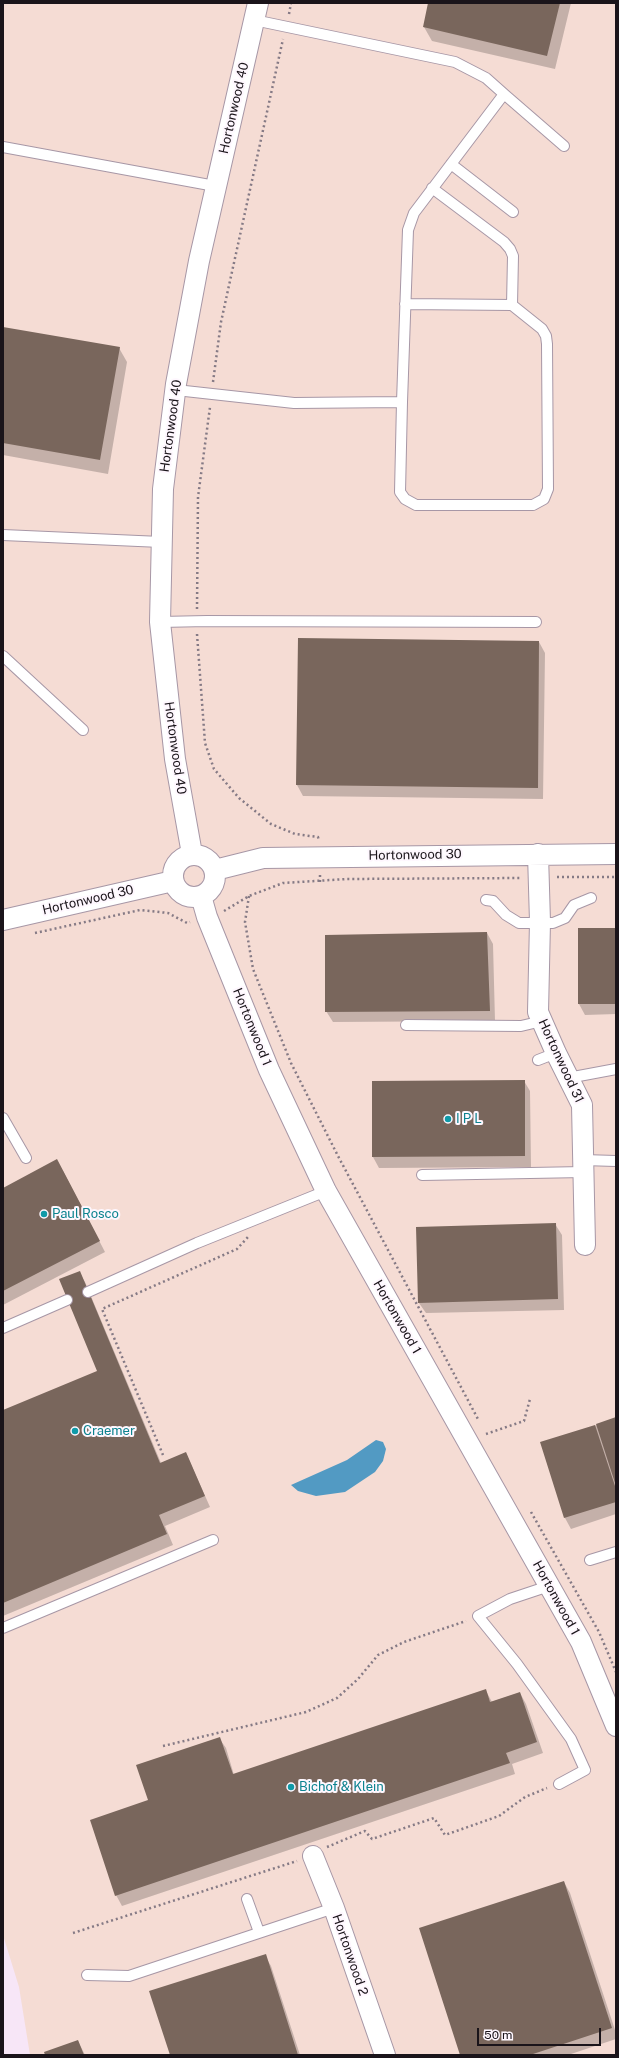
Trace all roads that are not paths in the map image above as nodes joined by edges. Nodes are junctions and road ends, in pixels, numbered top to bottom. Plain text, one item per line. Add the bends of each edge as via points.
1 (256, 12) edge
2 (504, 94) junction
3 (564, 146) dead end
4 (3, 147) edge
5 (451, 164) junction
6 (215, 186) junction
7 (432, 188) junction
8 (513, 212) dead end
9 (405, 304) junction
10 (512, 305) junction
11 (176, 390) junction
12 (402, 402) junction
13 (3, 535) edge
14 (161, 542) junction
15 (160, 622) junction
16 (536, 622) dead end
17 (3, 656) edge
18 (83, 730) dead end
19 (192, 854) junction
20 (538, 854) junction
21 (616, 854) edge
22 (215, 870) junction
23 (173, 881) junction
24 (201, 896) junction
25 (591, 898) dead end
26 (486, 900) dead end
27 (3, 920) edge
28 (540, 922) junction
29 (542, 1020) junction
30 (406, 1025) dead end
31 (616, 1070) edge
32 (568, 1078) junction
33 (3, 1118) edge
34 (26, 1158) dead end
35 (616, 1160) edge
36 (583, 1166) junction
37 (422, 1175) dead end
38 (326, 1191) junction
39 (585, 1246) dead end
40 (88, 1292) dead end
41 (67, 1300) dead end
42 (3, 1328) edge
43 (213, 1540) dead end
44 (616, 1552) edge
45 (590, 1560) dead end
46 (549, 1586) junction
47 (3, 1628) edge
48 (616, 1726) edge
49 (559, 1784) dead end
50 (313, 1856) dead end
51 (247, 1899) dead end
52 (334, 1908) junction
53 (259, 1932) junction
54 (87, 1975) dead end
55 (385, 2055) edge

1 - 2 lane via 286,27 455,62 486,78
1 - 6 street, Hortonwood 40
2 - 3 lane
2 - 5 lane
4 - 6 lane
5 - 7 lane
5 - 8 lane
6 - 11 street, Hortonwood 40
7 - 9 lane via 414,212 408,230
7 - 10 lane via 510,249 513,256
9 - 10 lane
9 - 12 lane
10 - 12 lane via 546,336 548,489 544,499 533,505 416,505 405,499 400,492
11 - 12 lane via 294,404
11 - 14 street, Hortonwood 40 via 163,489
13 - 14 lane
14 - 15 street, Hortonwood 40
15 - 16 lane
15 - 19 street, Hortonwood 40 via 175,759
17 - 18 lane
19 - 22 street via 209,860
19 - 23 street via 178,861 174,867
20 - 21 street, Hortonwood 30
20 - 22 street, Hortonwood 30 via 263,858
20 - 28 street, Hortonwood 31
22 - 24 street via 214,883 207,893
23 - 24 street via 181,893 187,896
23 - 27 street, Hortonwood 30
24 - 38 street, Hortonwood 1 via 206,917 269,1070
25 - 28 lane via 574,905 565,918 553,923
26 - 28 lane via 493,900 506,915 519,922
28 - 29 street, Hortonwood 31 via 538,1012
29 - 30 lane via 521,1026
29 - 32 street, Hortonwood 31 via 547,1056
31 - 32 lane
32 - 36 street, Hortonwood 31 via 582,1104
33 - 34 lane
35 - 36 lane
36 - 37 lane
36 - 39 street, Hortonwood 31
38 - 40 lane via 197,1243
38 - 46 street, Hortonwood 1
41 - 42 lane
43 - 47 lane
44 - 45 lane
46 - 48 street, Hortonwood 1 via 581,1642
46 - 49 lane via 510,1599 478,1616 517,1664 571,1739 586,1770
50 - 52 street, Hortonwood 2
51 - 53 lane
52 - 53 lane
52 - 55 street, Hortonwood 2
53 - 54 lane via 129,1976

